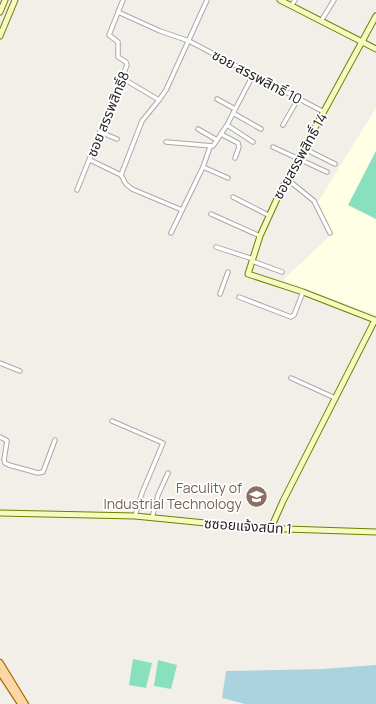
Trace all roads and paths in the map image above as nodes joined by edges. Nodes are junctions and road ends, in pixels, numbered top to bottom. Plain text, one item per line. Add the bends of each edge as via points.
1 (5, 0) edge
2 (15, 0) edge
3 (123, 0) edge
4 (207, 0) edge
5 (280, 0) edge
6 (295, 0) edge
7 (334, 0) edge
8 (291, 6) junction
9 (0, 12) edge
10 (118, 12) junction
11 (376, 16) edge
12 (320, 20) junction
13 (0, 36) edge
14 (189, 41) junction
15 (362, 42) junction
16 (376, 49) edge
17 (253, 75) junction
18 (122, 78) junction
19 (298, 98) junction
20 (217, 99) dead end
21 (159, 100) junction
22 (234, 111) junction
23 (324, 112) junction
24 (283, 124) dead end
25 (227, 125) junction
26 (198, 129) dead end
27 (261, 129) dead end
28 (100, 132) junction
29 (221, 134) junction
30 (117, 139) dead end
31 (217, 140) junction
32 (166, 142) dead end
33 (253, 142) dead end
34 (273, 146) dead end
35 (210, 147) junction
36 (303, 148) junction
37 (235, 158) dead end
38 (298, 158) junction
39 (90, 160) junction
40 (335, 164) dead end
41 (203, 167) junction
42 (327, 172) dead end
43 (121, 175) junction
44 (228, 178) dead end
45 (287, 179) junction
46 (78, 190) dead end
47 (233, 197) dead end
48 (182, 210) junction
49 (211, 214) dead end
50 (268, 216) junction
51 (171, 233) dead end
52 (330, 233) dead end
53 (260, 236) junction
54 (216, 247) dead end
55 (253, 260) junction
56 (228, 272) dead end
57 (282, 272) dead end
58 (303, 292) junction
59 (220, 294) dead end
60 (239, 297) dead end
61 (0, 363) edge
62 (20, 371) dead end
63 (291, 378) dead end
64 (336, 398) junction
65 (112, 421) dead end
66 (0, 437) edge
67 (55, 440) dead end
68 (168, 473) dead end
69 (0, 512) edge
70 (135, 516) junction
71 (152, 518) junction
72 (271, 528) junction
73 (375, 532) edge
74 (0, 663) edge
75 (0, 672) edge
76 (21, 704) edge
77 (25, 704) edge

1 - 9 street
2 - 13 street
3 - 10 street, ซอย สรรพสิทธิ์8
4 - 14 street
5 - 8 street
6 - 8 street
7 - 12 street
8 - 12 street
10 - 14 street, ซอย สรรพสิทธิ์ 10
10 - 18 street, ซอย สรรพสิทธิ์8 via 109,35 118,42 118,57 128,65
11 - 15 street, ซอยสรรพสิทธิ์ 14
12 - 15 street
14 - 17 street, ซอย สรรพสิทธิ์ 10
14 - 21 street
15 - 16 street
15 - 23 street, ซอยสรรพสิทธิ์ 14
17 - 19 street, ซอย สรรพสิทธิ์ 10
17 - 22 street
18 - 21 street
18 - 28 street, ซอย สรรพสิทธิ์8
19 - 23 street, ซอย สรรพสิทธิ์ 10
19 - 24 street
20 - 22 street
21 - 43 street via 142,121
22 - 25 street
22 - 27 street
23 - 36 street, ซอยสรรพสิทธิ์ 14
25 - 29 street
25 - 33 street
26 - 31 street
28 - 30 street
28 - 39 street, ซอย สรรพสิทธิ์8
29 - 31 street
29 - 37 street via 238,144
31 - 35 street
32 - 35 street
34 - 38 street
35 - 41 street
36 - 38 street, ซอยสรรพสิทธิ์ 14
36 - 40 street
38 - 42 street
38 - 45 street, ซอยสรรพสิทธิ์ 14
39 - 43 street
39 - 46 street, ซอย สรรพสิทธิ์8
41 - 44 street
41 - 48 street
43 - 48 street via 132,188
45 - 50 street, ซอยสรรพสิทธิ์ 14
45 - 52 street via 314,201
47 - 50 street
48 - 51 street
49 - 53 street
50 - 53 street, ซอยสรรพสิทธิ์ 14
53 - 55 street, ซอยสรรพสิทธิ์ 14
54 - 55 street
55 - 57 street
55 - 58 street, ซอยสรรพสิทธิ์ 14 via 248,274
56 - 59 street
58 - 60 street via 291,317
58 - 64 street via 375,320
61 - 62 street
63 - 64 street
64 - 72 street
65 - 70 street via 163,443
66 - 67 street via 7,441 5,463 38,473 44,472
68 - 71 street via 158,495
69 - 70 street, ซซอยแจ้งสนิท 1
70 - 71 street, ซซอยแจ้งสนิท 1
71 - 72 street, ซซอยแจ้งสนิท 1
72 - 73 street, ซซอยแจ้งสนิท 1
74 - 77 main road
75 - 76 main road

